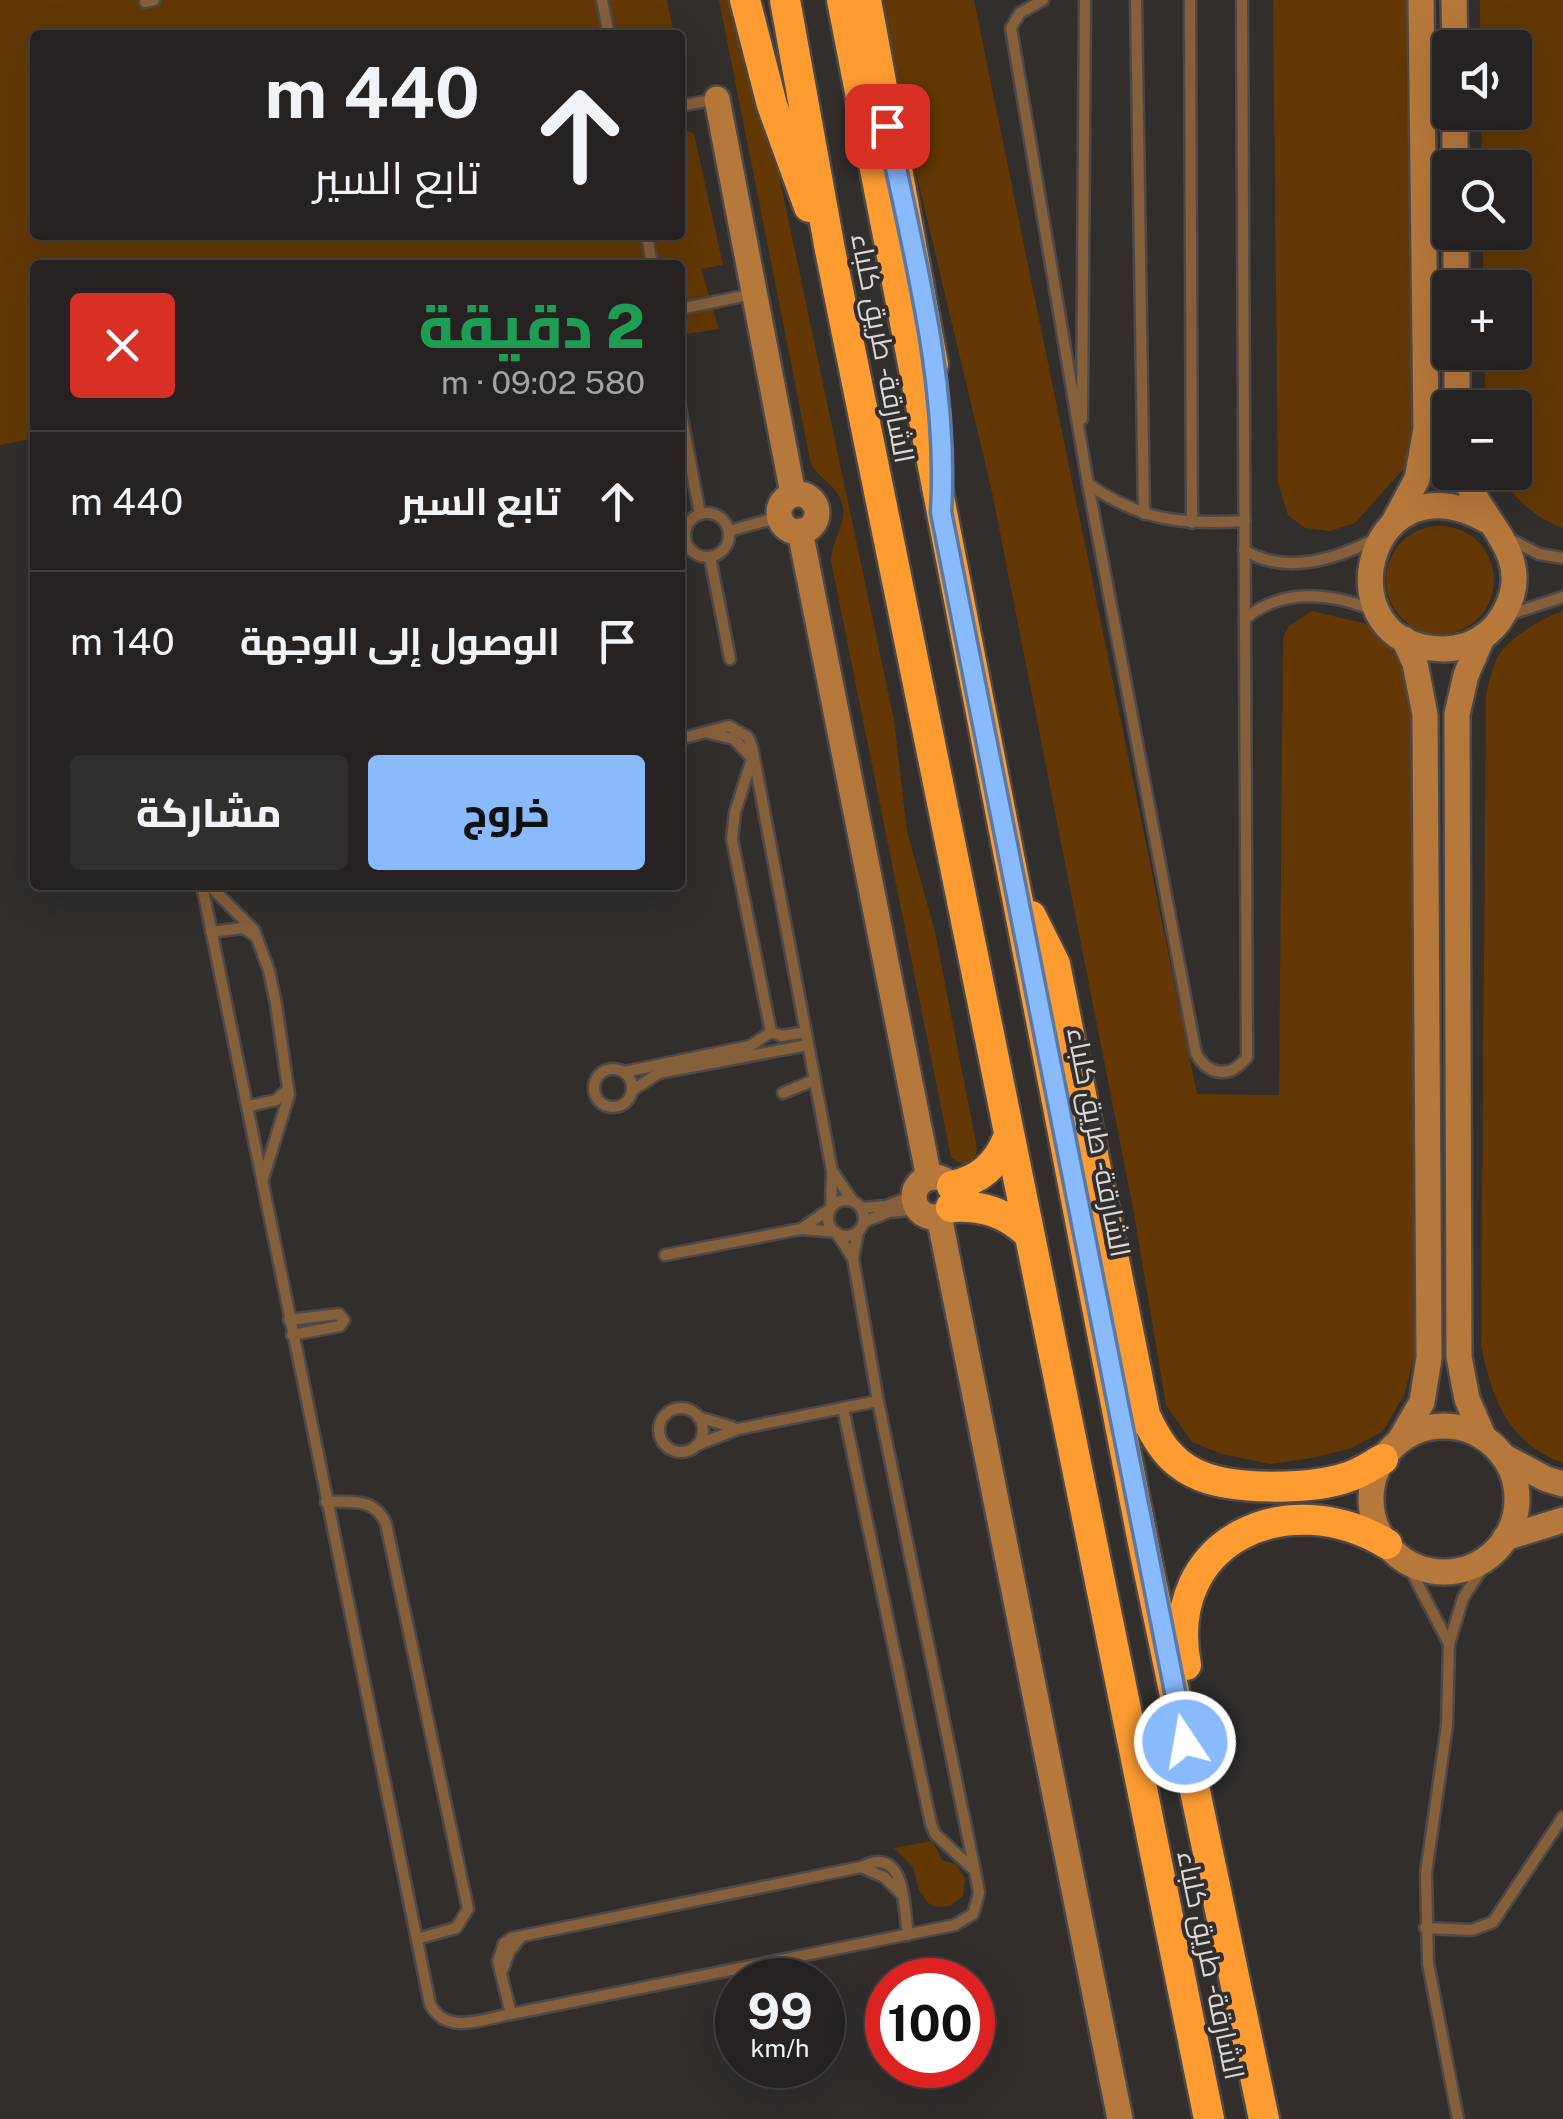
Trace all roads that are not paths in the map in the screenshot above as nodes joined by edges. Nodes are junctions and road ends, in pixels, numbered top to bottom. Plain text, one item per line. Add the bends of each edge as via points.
1 (602, 0) edge
2 (745, 0) edge
3 (785, 0) edge
4 (842, 0) edge
5 (866, 0) edge
6 (1044, 0) edge
7 (1085, 0) edge
8 (1136, 0) edge
9 (1190, 0) edge
10 (1242, 0) edge
11 (1421, 0) edge
12 (1454, 0) edge
13 (608, 30) edge
14 (1454, 30) edge
15 (717, 99) joint
16 (685, 105) edge
17 (830, 250) junction
18 (754, 294) junction
19 (685, 308) edge
20 (685, 434) edge
21 (1082, 447) junction
22 (1088, 484) junction
23 (1471, 490) edge
24 (941, 512) junction
25 (700, 514) junction
26 (1144, 514) junction
27 (1244, 521) junction
28 (1192, 523) junction
29 (790, 524) junction
30 (1388, 528) junction
31 (1495, 528) junction
32 (729, 531) junction
33 (685, 534) edge
34 (685, 543) edge
35 (1244, 550) junction
36 (710, 557) junction
37 (1563, 558) edge
38 (1563, 597) edge
39 (1378, 612) junction
40 (1503, 617) junction
41 (1245, 619) junction
42 (1482, 638) junction
43 (1404, 639) junction
44 (730, 658) dead end
45 (685, 738) edge
46 (752, 758) junction
47 (206, 890) edge
48 (211, 890) edge
49 (1018, 894) junction
50 (211, 932) junction
51 (258, 939) junction
52 (770, 1032) junction
53 (806, 1032) junction
54 (808, 1045) junction
55 (624, 1072) junction
56 (815, 1080) junction
57 (289, 1088) junction
58 (633, 1090) junction
59 (783, 1093) dead end
60 (249, 1106) junction
61 (1008, 1138) junction
62 (832, 1171) junction
63 (263, 1180) junction
64 (934, 1199) junction
65 (857, 1204) junction
66 (830, 1208) junction
67 (887, 1209) junction
68 (861, 1227) junction
69 (801, 1229) junction
70 (836, 1232) junction
71 (1028, 1233) junction
72 (665, 1255) dead end
73 (852, 1258) junction
74 (289, 1320) junction
75 (292, 1335) junction
76 (878, 1401) junction
77 (844, 1408) junction
78 (698, 1417) junction
79 (738, 1428) junction
80 (697, 1445) junction
81 (1493, 1447) junction
82 (1391, 1450) junction
83 (1563, 1484) edge
84 (326, 1502) junction
85 (1563, 1520) edge
86 (1497, 1548) junction
87 (1396, 1553) junction
88 (1450, 1644) junction
89 (1563, 1816) edge
90 (975, 1871) junction
91 (1425, 1928) junction
92 (908, 1934) junction
93 (417, 1938) junction
94 (511, 2014) junction
95 (1198, 2066) junction
96 (1120, 2119) edge
97 (1191, 2119) edge
98 (1209, 2119) edge
99 (1264, 2119) edge
100 (1274, 2119) edge
101 (1458, 2119) edge

1 - 13 lane
2 - 17 highway via 781,134
3 - 17 highway, الشارقة - طريق كلباء
4 - 24 highway, الشارقة - طريق كلباء
5 - 24 highway via 933,363 943,452
6 - 21 lane via 1020,13 1011,28
7 - 21 lane
8 - 26 lane
9 - 28 lane
10 - 27 lane
11 - 30 street via 1426,429 1417,479
12 - 14 street
15 - 16 lane
15 - 18 street
17 - 61 highway, الشارقة - طريق كلباء
18 - 19 lane
18 - 29 street via 793,494 810,499 816,510 814,521
20 - 25 lane
21 - 22 lane
22 - 26 lane
22 - 41 lane via 1196,1054 1214,1072 1228,1073 1247,1057
23 - 31 street
24 - 49 highway, الشارقة - طريق كلباء
25 - 32 lane via 722,518
25 - 33 lane
26 - 28 lane
27 - 28 lane
27 - 35 lane
29 - 32 lane
29 - 64 street
30 - 31 street via 1416,509 1441,504 1466,508
30 - 35 lane via 1342,554 1299,564
30 - 39 street via 1369,573
31 - 37 lane via 1524,548
31 - 40 street via 1511,554 1514,576
32 - 36 lane via 727,545
34 - 36 lane via 694,554
35 - 41 lane
36 - 44 lane
38 - 40 lane
39 - 41 lane via 1340,599 1300,596 1274,600
39 - 43 street
40 - 42 street
42 - 43 street via 1444,650
42 - 81 street via 1457,714 1460,1357 1466,1400
43 - 82 street via 1425,715 1429,1358 1422,1402
45 - 46 lane via 708,733 734,739
46 - 52 lane via 732,839
46 - 53 lane
47 - 50 lane
48 - 51 lane via 246,918
49 - 82 highway via 1055,964 1145,1415 1156,1438 1193,1473 1248,1484 1329,1482
49 - 99 highway, الشارقة - طريق كلباء via 1145,1553
50 - 51 lane via 243,928
50 - 60 lane
51 - 57 lane
52 - 53 lane
52 - 55 lane via 750,1046
53 - 54 lane
54 - 56 lane
54 - 58 lane via 660,1073
55 - 58 lane
55 - 58 lane via 603,1071 594,1082 596,1097 613,1108
56 - 59 lane
56 - 62 lane
57 - 60 lane via 276,1100
57 - 63 lane
60 - 63 lane
61 - 64 highway via 987,1171
61 - 71 highway, الشارقة - طريق كلباء
62 - 65 lane
62 - 66 lane
63 - 74 lane
64 - 67 lane
64 - 71 highway via 1000,1213
64 - 96 street
65 - 66 lane via 840,1200
65 - 67 lane
65 - 68 lane
66 - 69 lane
66 - 70 lane via 828,1221
67 - 68 lane
68 - 70 lane via 847,1236
68 - 73 lane
69 - 70 lane
69 - 72 lane
70 - 73 lane
71 - 95 highway, الشارقة - طريق كلباء
73 - 76 lane
74 - 75 lane
74 - 75 lane via 339,1314 344,1320
75 - 84 lane
76 - 77 lane
76 - 90 lane
77 - 79 lane
77 - 90 lane via 931,1824
78 - 79 lane
78 - 80 lane
78 - 80 lane via 676,1409 659,1425 662,1441 674,1451
79 - 80 lane
81 - 82 street via 1464,1428 1442,1426 1420,1430
81 - 83 street
81 - 86 street via 1516,1488 1513,1523
82 - 87 street via 1374,1480 1371,1502 1376,1524
84 - 93 lane
84 - 93 lane via 369,1504 386,1524 468,1908 449,1932
85 - 86 street
86 - 87 street via 1469,1568 1448,1572 1426,1570
86 - 88 lane via 1464,1598
87 - 88 lane
87 - 100 highway via 1339,1522 1264,1524 1207,1562 1184,1607 1182,1641
88 - 91 lane
89 - 91 lane via 1493,1922 1472,1930
90 - 92 lane via 974,1914 955,1925
91 - 101 lane
92 - 94 lane
92 - 94 lane via 902,1895 861,1867 522,1936 502,1970
93 - 94 lane via 430,2004 440,2019 457,2024
95 - 97 highway
95 - 98 highway, الشارقة - طريق كلباء

